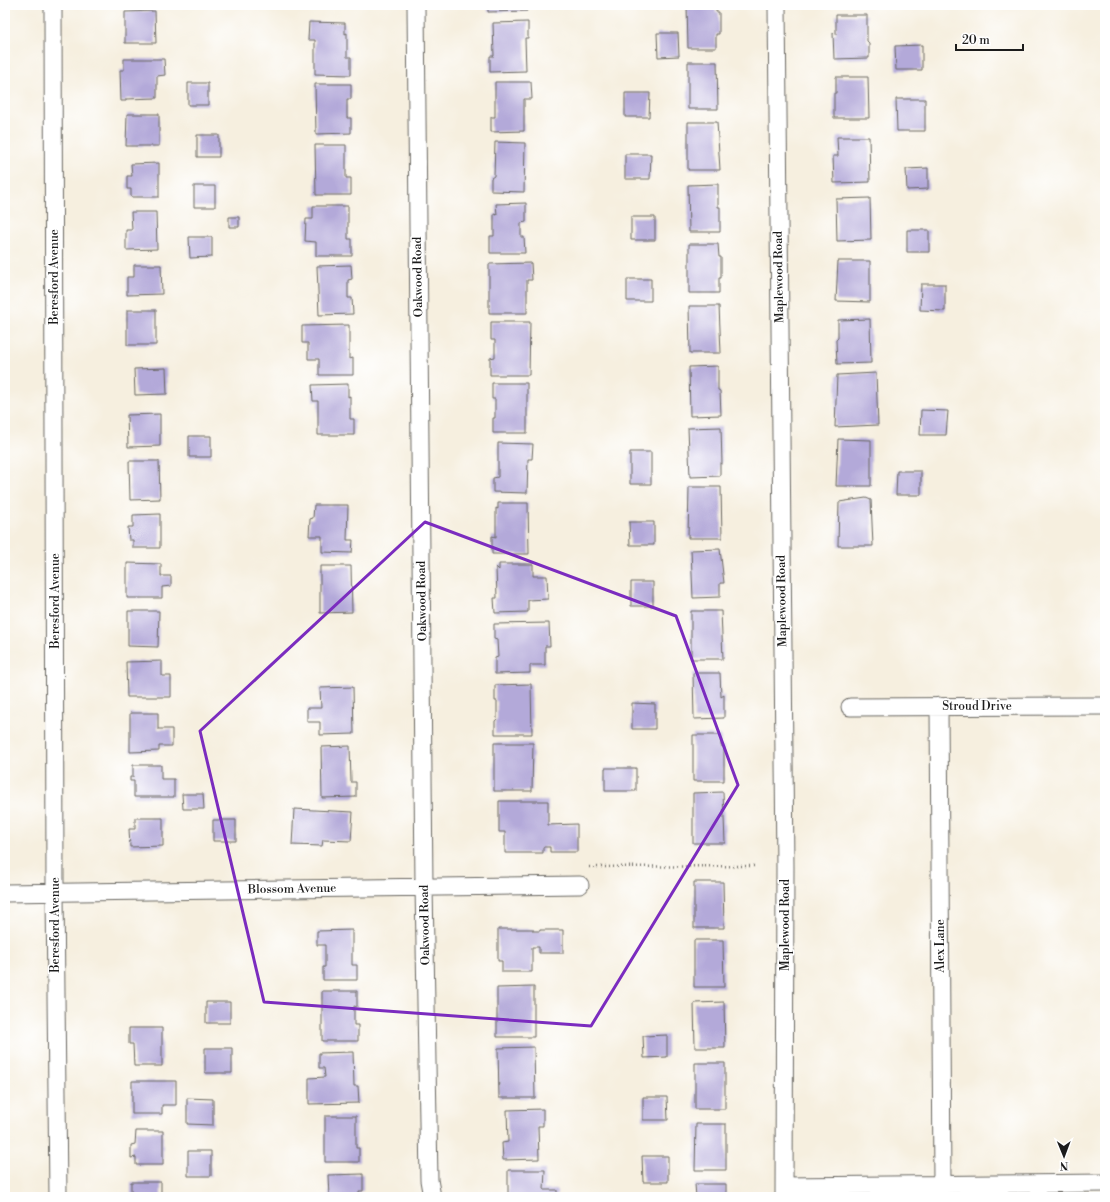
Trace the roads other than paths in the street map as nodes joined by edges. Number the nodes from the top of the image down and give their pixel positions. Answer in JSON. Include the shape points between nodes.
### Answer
{"nodes":[{"id":1,"x":53,"y":5,"type":"edge"},
{"id":2,"x":416,"y":5,"type":"edge"},
{"id":3,"x":777,"y":5,"type":"edge"},
{"id":4,"x":939,"y":706,"type":"junction"},
{"id":5,"x":1105,"y":706,"type":"edge"},
{"id":6,"x":850,"y":707,"type":"dead end"},
{"id":7,"x":580,"y":885,"type":"dead end"},
{"id":8,"x":424,"y":886,"type":"junction"},
{"id":9,"x":5,"y":893,"type":"edge"},
{"id":10,"x":55,"y":893,"type":"junction"},
{"id":11,"x":1105,"y":1183,"type":"edge"},
{"id":12,"x":942,"y":1185,"type":"junction"},
{"id":13,"x":784,"y":1192,"type":"edge"},
{"id":14,"x":58,"y":1197,"type":"edge"},
{"id":15,"x":432,"y":1197,"type":"edge"}],
"edges":[{"from":1,"to":10,"type":"street","name":"Beresford Avenue"},
{"from":2,"to":8,"type":"street","name":"Oakwood Road"},
{"from":3,"to":13,"type":"street","name":"Maplewood Road","via":[[784,851]]},
{"from":4,"to":5,"type":"street","name":"Stroud Drive"},
{"from":4,"to":6,"type":"street","name":"Stroud Drive"},
{"from":4,"to":12,"type":"street","name":"Alex Lane"},
{"from":7,"to":8,"type":"street","name":"Blossom Avenue"},
{"from":8,"to":10,"type":"street","name":"Blossom Avenue"},
{"from":8,"to":15,"type":"street","name":"Oakwood Road","via":[[429,1180]]},
{"from":9,"to":10,"type":"street","name":"Blossom Avenue"},
{"from":10,"to":14,"type":"street","name":"Beresford Avenue"},
{"from":11,"to":12,"type":"street"},
{"from":12,"to":13,"type":"street"}]}
